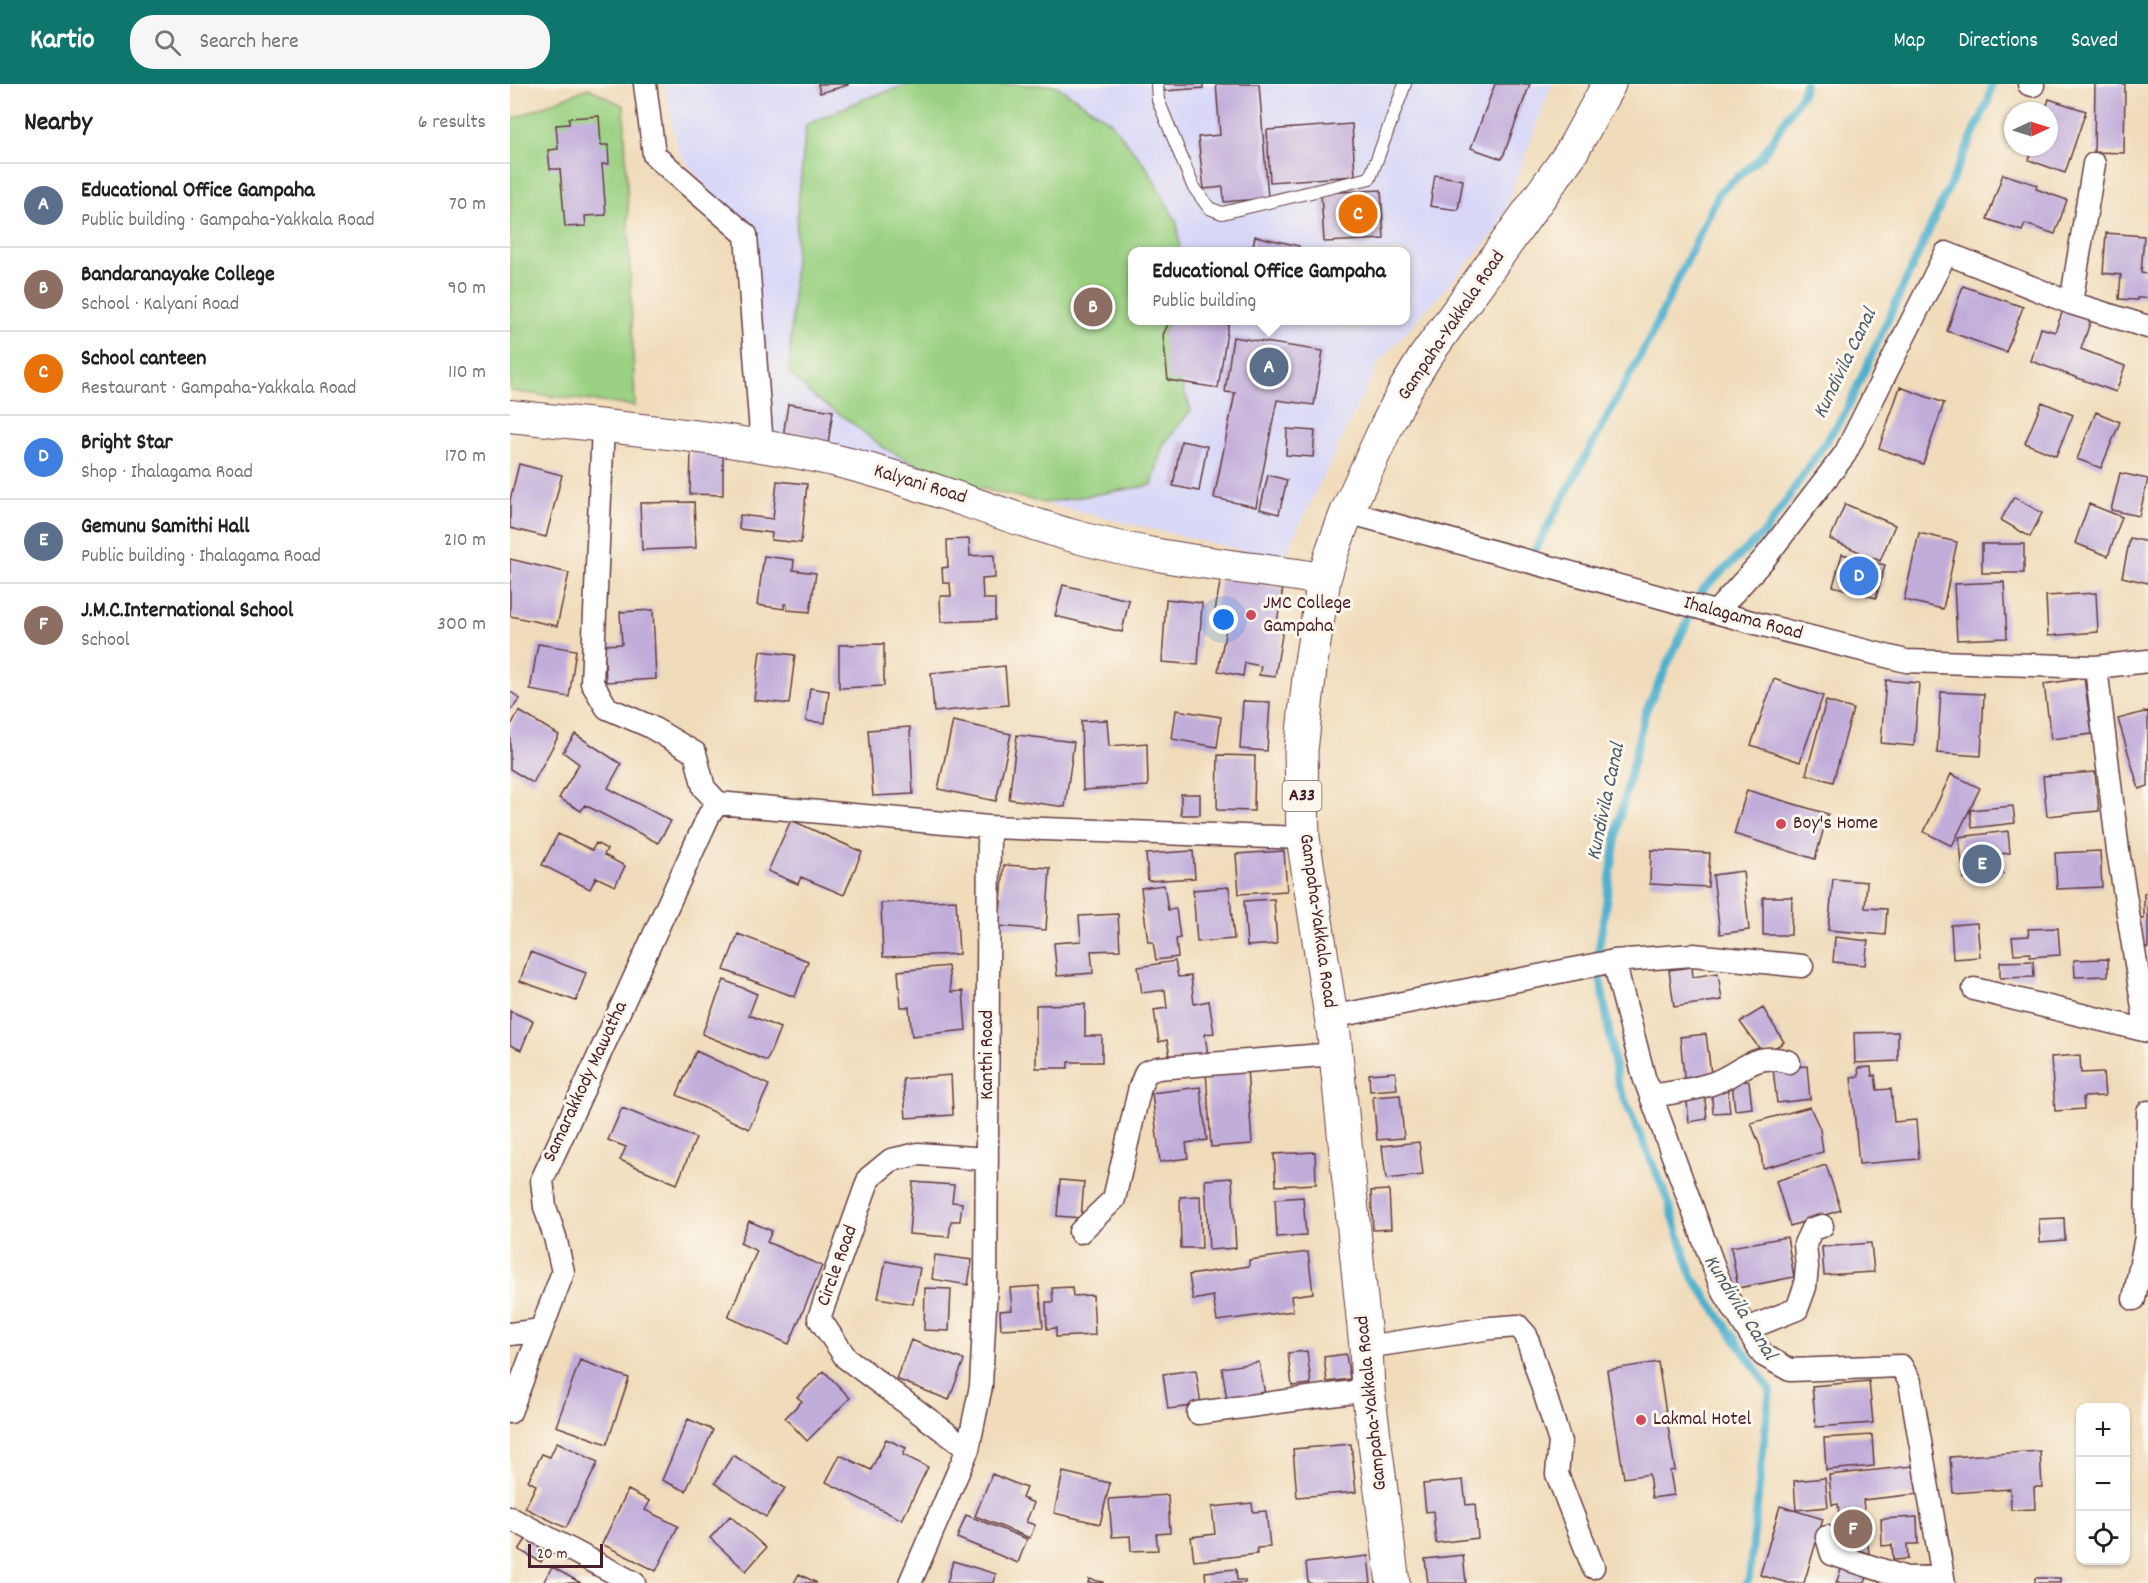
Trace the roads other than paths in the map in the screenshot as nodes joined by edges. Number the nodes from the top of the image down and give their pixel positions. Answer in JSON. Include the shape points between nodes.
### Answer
{"nodes":[{"id":1,"x":645,"y":84,"type":"edge"},
{"id":2,"x":1157,"y":84,"type":"edge"},
{"id":3,"x":1404,"y":84,"type":"edge"},
{"id":4,"x":1609,"y":84,"type":"edge"},
{"id":5,"x":2094,"y":164,"type":"dead end"},
{"id":6,"x":2071,"y":303,"type":"junction"},
{"id":7,"x":2148,"y":327,"type":"edge"},
{"id":8,"x":510,"y":416,"type":"edge"},
{"id":9,"x":603,"y":426,"type":"junction"},
{"id":10,"x":760,"y":445,"type":"junction"},
{"id":11,"x":1347,"y":512,"type":"junction"},
{"id":12,"x":1324,"y":579,"type":"junction"},
{"id":13,"x":1716,"y":612,"type":"junction"},
{"id":14,"x":2148,"y":661,"type":"edge"},
{"id":15,"x":2096,"y":667,"type":"junction"},
{"id":16,"x":718,"y":803,"type":"junction"},
{"id":17,"x":989,"y":827,"type":"junction"},
{"id":18,"x":1303,"y":838,"type":"junction"},
{"id":19,"x":1614,"y":961,"type":"junction"},
{"id":20,"x":1802,"y":966,"type":"dead end"},
{"id":21,"x":1974,"y":989,"type":"dead end"},
{"id":22,"x":1332,"y":1017,"type":"junction"},
{"id":23,"x":2148,"y":1029,"type":"edge"},
{"id":24,"x":1335,"y":1054,"type":"junction"},
{"id":25,"x":1788,"y":1062,"type":"dead end"},
{"id":26,"x":1651,"y":1096,"type":"junction"},
{"id":27,"x":2148,"y":1112,"type":"edge"},
{"id":28,"x":987,"y":1160,"type":"junction"},
{"id":29,"x":1822,"y":1226,"type":"dead end"},
{"id":30,"x":1080,"y":1232,"type":"dead end"},
{"id":31,"x":2134,"y":1299,"type":"dead end"},
{"id":32,"x":1747,"y":1329,"type":"junction"},
{"id":33,"x":541,"y":1330,"type":"junction"},
{"id":34,"x":510,"y":1334,"type":"edge"},
{"id":35,"x":1366,"y":1347,"type":"junction"},
{"id":36,"x":1368,"y":1390,"type":"junction"},
{"id":37,"x":510,"y":1412,"type":"edge"},
{"id":38,"x":1198,"y":1413,"type":"dead end"},
{"id":39,"x":968,"y":1449,"type":"junction"},
{"id":40,"x":510,"y":1518,"type":"edge"},
{"id":41,"x":1827,"y":1537,"type":"dead end"},
{"id":42,"x":1593,"y":1567,"type":"dead end"},
{"id":43,"x":1943,"y":1580,"type":"edge"},
{"id":44,"x":634,"y":1583,"type":"edge"},
{"id":45,"x":910,"y":1583,"type":"edge"},
{"id":46,"x":1393,"y":1583,"type":"edge"}],
"edges":[{"from":1,"to":10,"type":"street","via":[[654,155],[746,235]]},
{"from":2,"to":3,"type":"lane","via":[[1158,100],[1193,186],[1209,208],[1222,213],[1370,178]]},
{"from":4,"to":11,"type":"highway","name":"Gampaha-Yakkala Road","number":"A33","via":[[1571,153],[1406,388]]},
{"from":5,"to":6,"type":"street"},
{"from":6,"to":7,"type":"street"},
{"from":6,"to":13,"type":"street","via":[[1946,253],[1845,454],[1764,559]]},
{"from":8,"to":9,"type":"street","name":"Kalyani Road"},
{"from":9,"to":10,"type":"street","name":"Kalyani Road"},
{"from":9,"to":16,"type":"street","via":[[592,683],[607,708],[649,726],[694,753],[704,788]]},
{"from":10,"to":12,"type":"street","name":"Kalyani Road","via":[[911,481],[1070,535],[1138,551]]},
{"from":11,"to":12,"type":"highway","name":"Gampaha-Yakkala Road","number":"A33"},
{"from":11,"to":13,"type":"street","name":"Ihalagama Road"},
{"from":12,"to":18,"type":"highway","name":"Gampaha-Yakkala Road","number":"A33","via":[[1301,751]]},
{"from":13,"to":15,"type":"street","name":"Ihalagama Road","via":[[1906,661]]},
{"from":14,"to":15,"type":"street","name":"Ihalagama Road"},
{"from":15,"to":23,"type":"street","via":[[2118,851]]},
{"from":16,"to":17,"type":"street"},
{"from":16,"to":33,"type":"street","name":"Samarakkody Mawatha","via":[[709,815],[542,1180],[545,1207],[563,1272]]},
{"from":17,"to":18,"type":"street"},
{"from":17,"to":28,"type":"street","name":"Kanthi Road"},
{"from":18,"to":22,"type":"highway","name":"Gampaha-Yakkala Road","number":"A33"},
{"from":19,"to":20,"type":"street","via":[[1693,955]]},
{"from":19,"to":22,"type":"street"},
{"from":19,"to":26,"type":"street"},
{"from":21,"to":23,"type":"street"},
{"from":22,"to":24,"type":"highway","name":"Gampaha-Yakkala Road","number":"A33"},
{"from":24,"to":30,"type":"street","via":[[1146,1072],[1114,1199]]},
{"from":24,"to":35,"type":"highway","name":"Gampaha-Yakkala Road","number":"A33"},
{"from":25,"to":26,"type":"street","via":[[1773,1057],[1750,1063],[1708,1086]]},
{"from":26,"to":32,"type":"street","via":[[1722,1289]]},
{"from":27,"to":31,"type":"street","via":[[2146,1237]]},
{"from":28,"to":39,"type":"street","name":"Kanthi Road","via":[[981,1386]]},
{"from":28,"to":39,"type":"street","name":"Circle Road","via":[[918,1154],[891,1160],[869,1178],[819,1318],[846,1358]]},
{"from":29,"to":32,"type":"street","via":[[1812,1229],[1805,1244],[1805,1287],[1797,1309]]},
{"from":32,"to":43,"type":"street","via":[[1763,1355],[1790,1370],[1901,1365],[1910,1382]]},
{"from":33,"to":34,"type":"street"},
{"from":33,"to":37,"type":"street","name":"Samarakkody Mawatha"},
{"from":35,"to":36,"type":"highway","name":"Gampaha-Yakkala Road","number":"A33"},
{"from":35,"to":42,"type":"street","via":[[1518,1326],[1526,1335],[1560,1442],[1557,1474]]},
{"from":36,"to":38,"type":"street"},
{"from":36,"to":46,"type":"highway","name":"Gampaha-Yakkala Road","number":"A33"},
{"from":39,"to":45,"type":"street","name":"Kanthi Road"},
{"from":40,"to":44,"type":"street"},
{"from":41,"to":43,"type":"street","via":[[1832,1554],[1906,1578]]}]}
